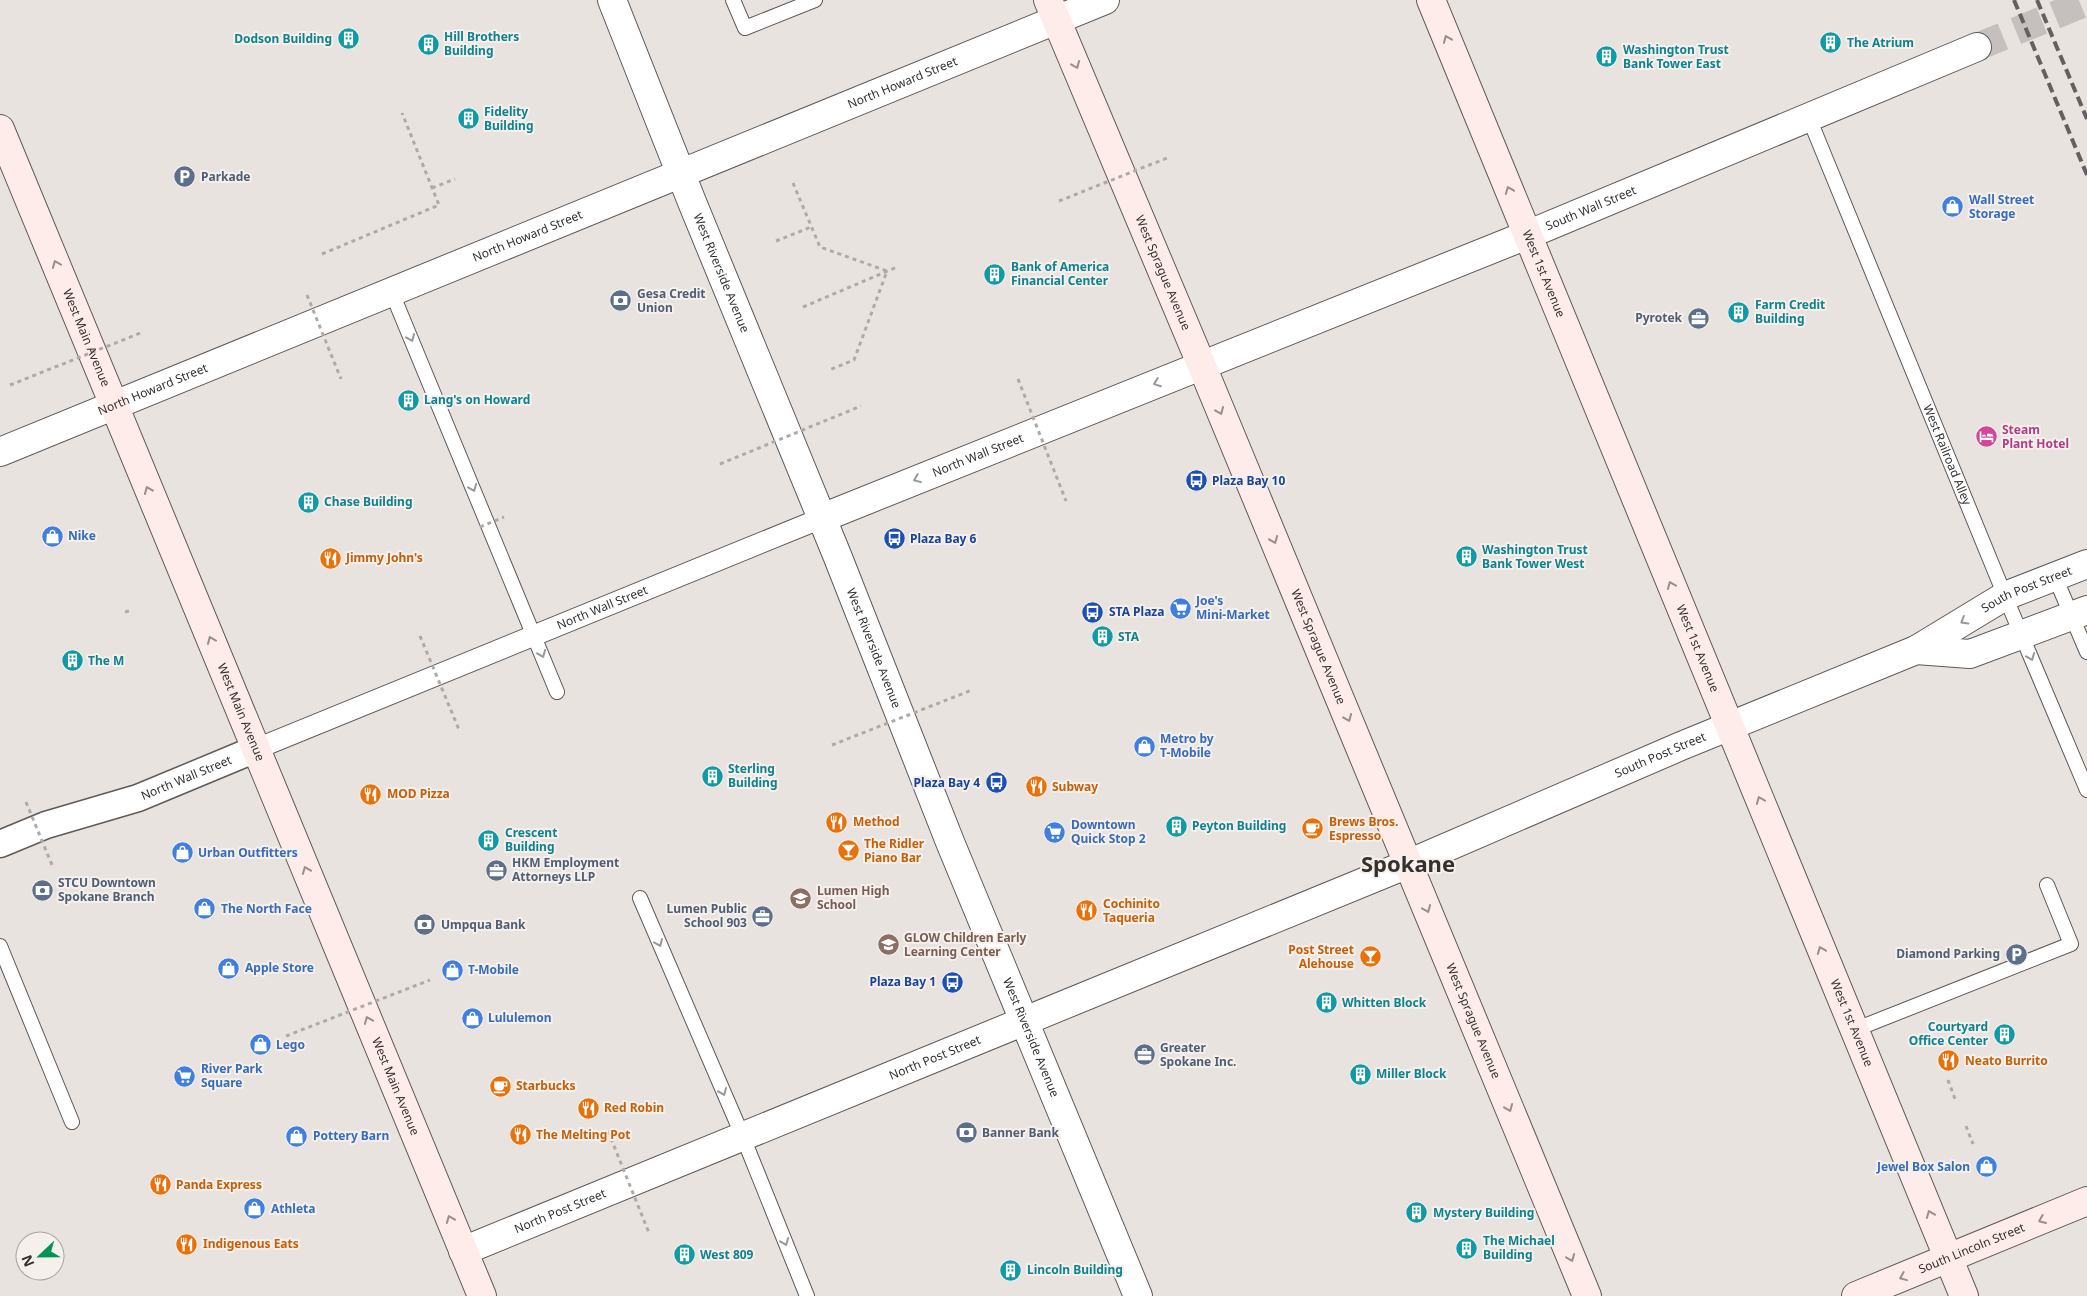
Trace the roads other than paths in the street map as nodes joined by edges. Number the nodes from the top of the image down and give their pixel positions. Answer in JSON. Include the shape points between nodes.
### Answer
{"nodes":[{"id":1,"x":612,"y":0,"type":"edge"},
{"id":2,"x":733,"y":0,"type":"edge"},
{"id":3,"x":816,"y":0,"type":"edge"},
{"id":4,"x":1105,"y":0,"type":"edge"},
{"id":5,"x":1431,"y":0,"type":"edge"},
{"id":6,"x":1052,"y":10,"type":"edge"},
{"id":7,"x":1977,"y":46,"type":"tunnel mouth"},
{"id":8,"x":1808,"y":118,"type":"junction"},
{"id":9,"x":0,"y":130,"type":"edge"},
{"id":10,"x":681,"y":175,"type":"junction"},
{"id":11,"x":1527,"y":235,"type":"junction"},
{"id":12,"x":392,"y":293,"type":"junction"},
{"id":13,"x":1202,"y":366,"type":"junction"},
{"id":14,"x":114,"y":407,"type":"junction"},
{"id":15,"x":0,"y":452,"type":"edge"},
{"id":16,"x":822,"y":518,"type":"junction"},
{"id":17,"x":2087,"y":564,"type":"edge"},
{"id":18,"x":2055,"y":577,"type":"junction"},
{"id":19,"x":2005,"y":596,"type":"junction"},
{"id":20,"x":2080,"y":614,"type":"edge"},
{"id":21,"x":534,"y":635,"type":"junction"},
{"id":22,"x":2022,"y":636,"type":"junction"},
{"id":23,"x":1916,"y":650,"type":"junction"},
{"id":24,"x":2087,"y":652,"type":"edge"},
{"id":25,"x":557,"y":692,"type":"dead end"},
{"id":26,"x":1730,"y":726,"type":"junction"},
{"id":27,"x":256,"y":750,"type":"junction"},
{"id":28,"x":2087,"y":790,"type":"edge"},
{"id":29,"x":0,"y":844,"type":"edge"},
{"id":30,"x":1408,"y":864,"type":"junction"},
{"id":31,"x":2047,"y":885,"type":"dead end"},
{"id":32,"x":640,"y":898,"type":"dead end"},
{"id":33,"x":0,"y":946,"type":"edge"},
{"id":34,"x":1024,"y":1022,"type":"junction"},
{"id":35,"x":1854,"y":1030,"type":"junction"},
{"id":36,"x":72,"y":1122,"type":"dead end"},
{"id":37,"x":742,"y":1137,"type":"junction"},
{"id":38,"x":2087,"y":1201,"type":"edge"},
{"id":39,"x":463,"y":1251,"type":"junction"},
{"id":40,"x":1948,"y":1259,"type":"junction"},
{"id":41,"x":482,"y":1296,"type":"edge"},
{"id":42,"x":807,"y":1296,"type":"edge"},
{"id":43,"x":1138,"y":1296,"type":"edge"},
{"id":44,"x":1587,"y":1296,"type":"edge"},
{"id":45,"x":1856,"y":1296,"type":"edge"},
{"id":46,"x":1964,"y":1296,"type":"edge"}],
"edges":[{"from":1,"to":10,"type":"street","name":"West Riverside Avenue"},
{"from":2,"to":3,"type":"lane","via":[[745,28]]},
{"from":4,"to":6,"type":"street","name":"North Howard Street"},
{"from":11,"to":5,"type":"main road","name":"West 1st Avenue","one_way":true},
{"from":6,"to":10,"type":"street","name":"North Howard Street"},
{"from":6,"to":13,"type":"main road","name":"West Sprague Avenue","one_way":true},
{"from":7,"to":8,"type":"street","name":"South Wall Street"},
{"from":8,"to":11,"type":"street","name":"South Wall Street"},
{"from":8,"to":19,"type":"lane","name":"West Railroad Alley"},
{"from":14,"to":9,"type":"main road","name":"West Main Avenue","one_way":true},
{"from":10,"to":12,"type":"street","name":"North Howard Street"},
{"from":10,"to":16,"type":"street","name":"West Riverside Avenue"},
{"from":11,"to":13,"type":"street","name":"South Wall Street"},
{"from":26,"to":11,"type":"main road","name":"West 1st Avenue","one_way":true},
{"from":12,"to":14,"type":"street","name":"North Howard Street"},
{"from":12,"to":21,"type":"lane","one_way":true},
{"from":13,"to":16,"type":"street","name":"North Wall Street","one_way":true},
{"from":13,"to":30,"type":"main road","name":"West Sprague Avenue","one_way":true},
{"from":14,"to":15,"type":"street","name":"North Howard Street"},
{"from":27,"to":14,"type":"main road","name":"West Main Avenue","one_way":true},
{"from":16,"to":21,"type":"street","name":"North Wall Street"},
{"from":16,"to":34,"type":"street","name":"West Riverside Avenue"},
{"from":17,"to":18,"type":"street","name":"South Post Street"},
{"from":18,"to":19,"type":"street","name":"South Post Street"},
{"from":18,"to":20,"type":"lane"},
{"from":19,"to":22,"type":"lane","name":"West Railroad Alley"},
{"from":19,"to":23,"type":"street","name":"South Post Street","one_way":true},
{"from":20,"to":22,"type":"street","name":"South Post Street"},
{"from":20,"to":24,"type":"lane"},
{"from":21,"to":25,"type":"lane","one_way":true},
{"from":21,"to":27,"type":"street","name":"North Wall Street"},
{"from":22,"to":23,"type":"street","name":"South Post Street","via":[[1970,654]]},
{"from":22,"to":28,"type":"lane","name":"West Railroad Alley","one_way":true},
{"from":23,"to":26,"type":"street","name":"South Post Street"},
{"from":26,"to":30,"type":"street","name":"South Post Street"},
{"from":35,"to":26,"type":"main road","name":"West 1st Avenue","one_way":true},
{"from":27,"to":29,"type":"street","name":"North Wall Street","via":[[138,798],[46,825]]},
{"from":39,"to":27,"type":"main road","name":"West Main Avenue","one_way":true},
{"from":30,"to":34,"type":"street","name":"North Post Street"},
{"from":30,"to":44,"type":"main road","name":"West Sprague Avenue","one_way":true},
{"from":31,"to":35,"type":"lane","via":[[2071,944]]},
{"from":32,"to":37,"type":"lane","one_way":true},
{"from":33,"to":36,"type":"lane"},
{"from":34,"to":37,"type":"street","name":"North Post Street"},
{"from":34,"to":43,"type":"street","name":"West Riverside Avenue"},
{"from":40,"to":35,"type":"main road","name":"West 1st Avenue","one_way":true},
{"from":37,"to":39,"type":"street","name":"North Post Street"},
{"from":37,"to":42,"type":"lane","one_way":true},
{"from":38,"to":40,"type":"main road","name":"South Lincoln Street","one_way":true},
{"from":39,"to":41,"type":"main road","name":"West Main Avenue"},
{"from":40,"to":45,"type":"main road","name":"South Lincoln Street","one_way":true},
{"from":40,"to":46,"type":"main road","name":"West 1st Avenue"}]}
